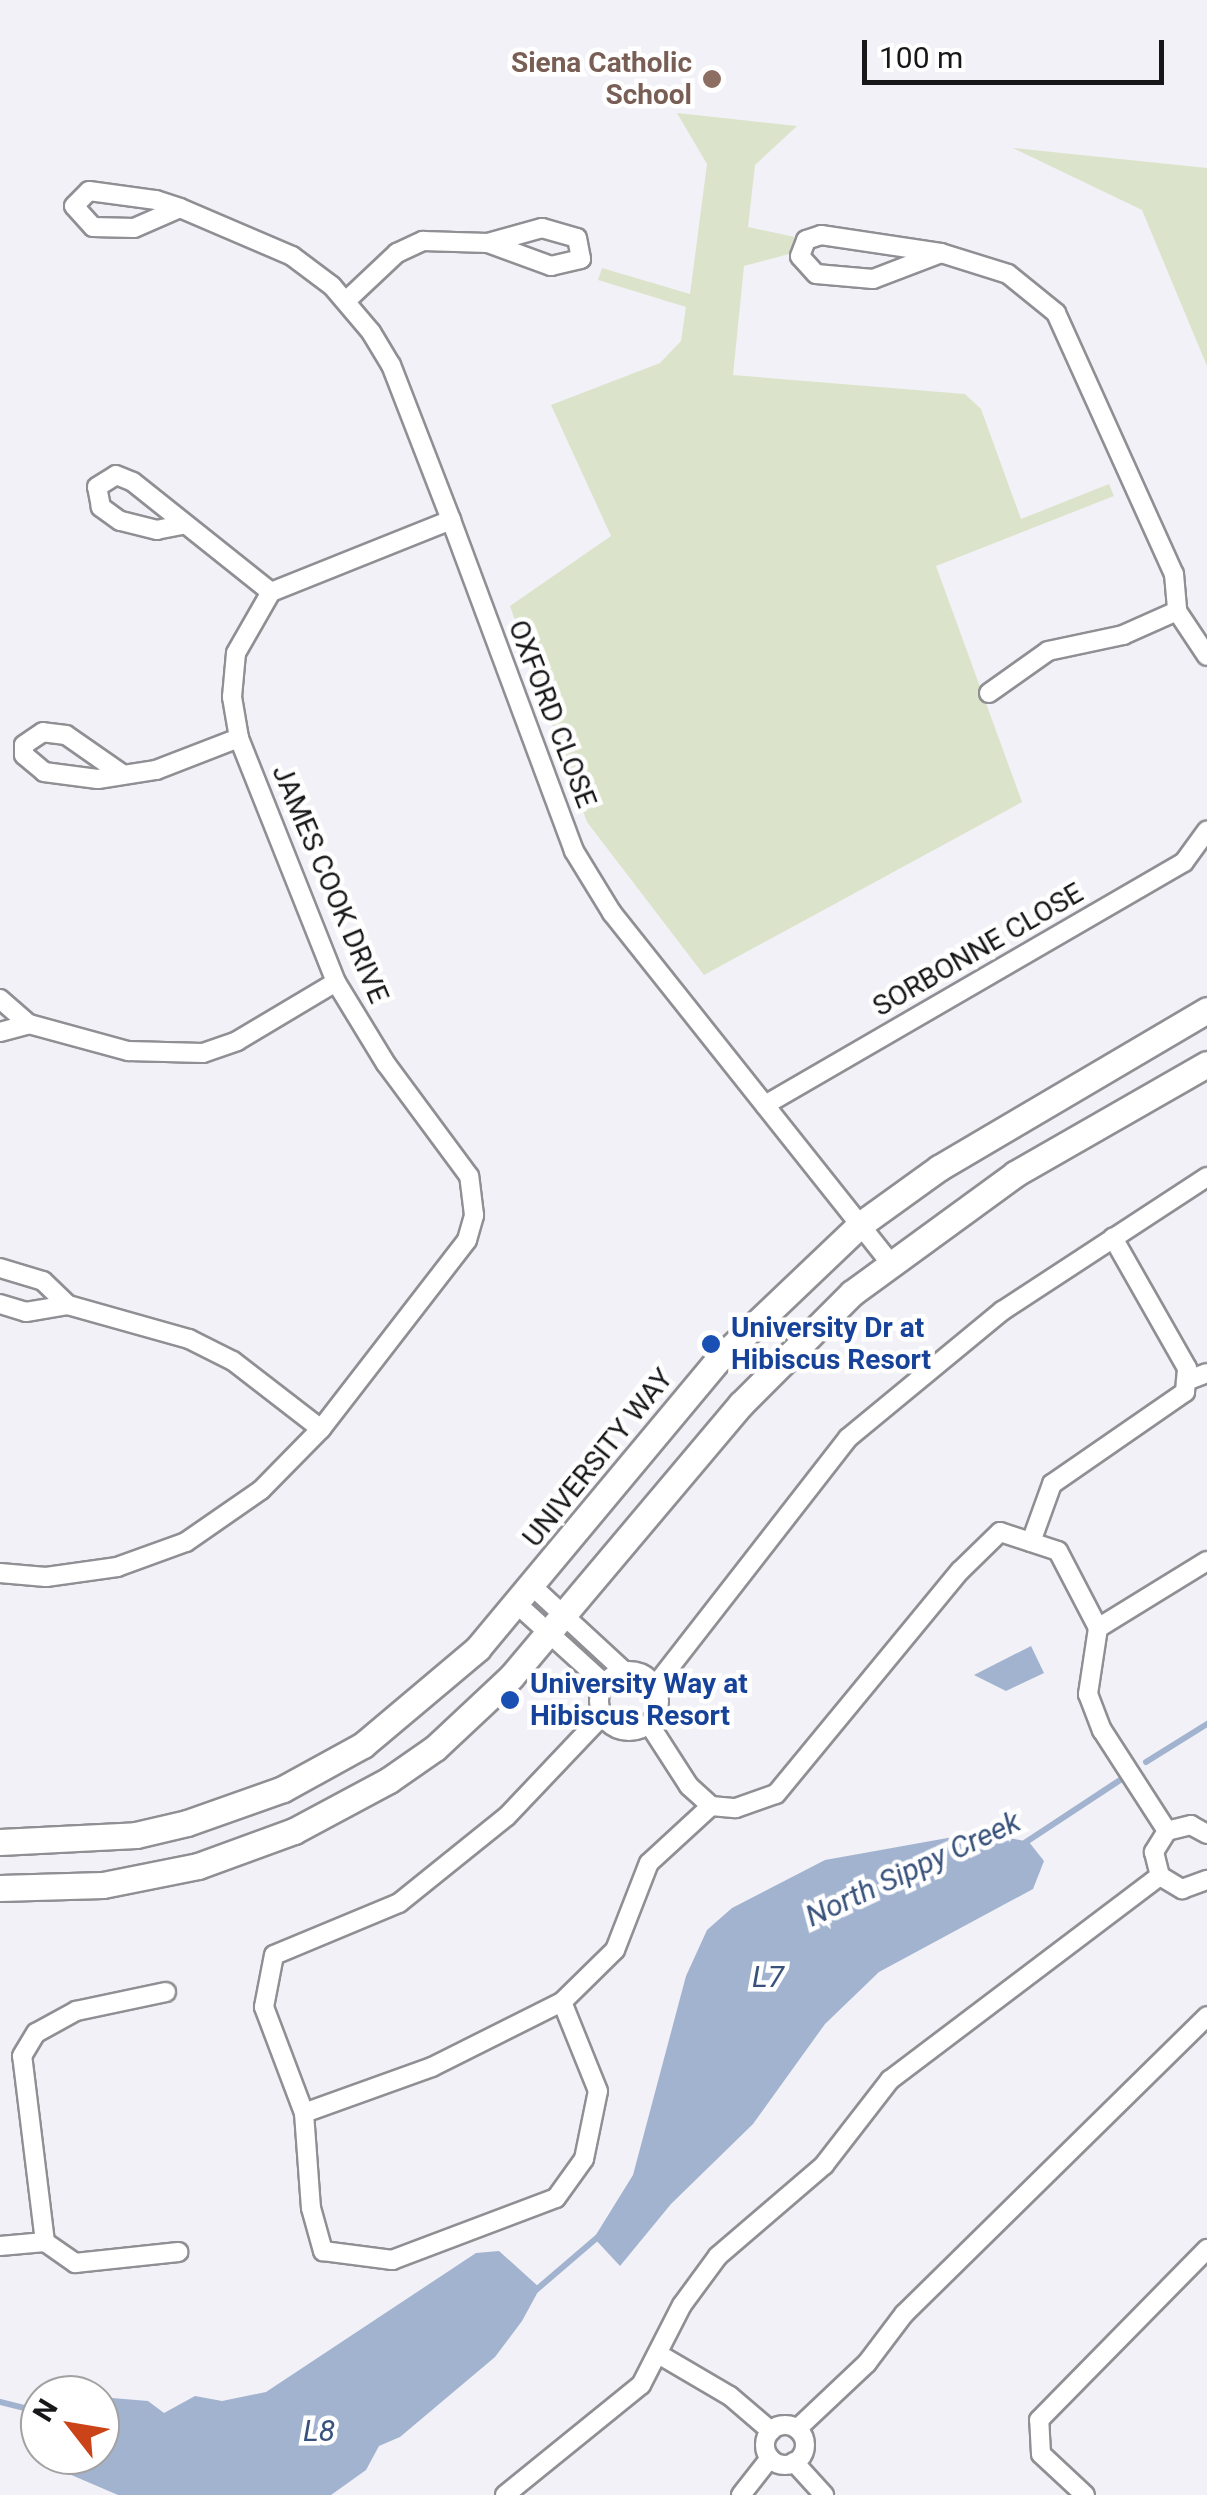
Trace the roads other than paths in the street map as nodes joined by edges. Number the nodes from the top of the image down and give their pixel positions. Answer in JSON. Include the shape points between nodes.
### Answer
{"nodes":[{"id":1,"x":180,"y":208,"type":"junction"},
{"id":2,"x":488,"y":243,"type":"dead end"},
{"id":3,"x":941,"y":253,"type":"junction"},
{"id":4,"x":346,"y":301,"type":"junction"},
{"id":5,"x":451,"y":520,"type":"junction"},
{"id":6,"x":182,"y":526,"type":"dead end"},
{"id":7,"x":271,"y":592,"type":"junction"},
{"id":8,"x":1176,"y":611,"type":"junction"},
{"id":9,"x":1207,"y":656,"type":"edge"},
{"id":10,"x":989,"y":694,"type":"dead end"},
{"id":11,"x":239,"y":738,"type":"junction"},
{"id":12,"x":122,"y":774,"type":"junction"},
{"id":13,"x":1207,"y":830,"type":"edge"},
{"id":14,"x":336,"y":982,"type":"junction"},
{"id":15,"x":0,"y":998,"type":"edge"},
{"id":16,"x":1207,"y":1010,"type":"edge"},
{"id":17,"x":29,"y":1024,"type":"junction"},
{"id":18,"x":0,"y":1032,"type":"edge"},
{"id":19,"x":1207,"y":1064,"type":"edge"},
{"id":20,"x":765,"y":1104,"type":"junction"},
{"id":21,"x":1207,"y":1176,"type":"edge"},
{"id":22,"x":862,"y":1224,"type":"junction"},
{"id":23,"x":1112,"y":1238,"type":"junction"},
{"id":24,"x":890,"y":1262,"type":"junction"},
{"id":25,"x":0,"y":1268,"type":"edge"},
{"id":26,"x":0,"y":1304,"type":"edge"},
{"id":27,"x":68,"y":1305,"type":"junction"},
{"id":28,"x":1207,"y":1374,"type":"edge"},
{"id":29,"x":1186,"y":1381,"type":"junction"},
{"id":30,"x":321,"y":1429,"type":"junction"},
{"id":31,"x":1031,"y":1542,"type":"junction"},
{"id":32,"x":1207,"y":1561,"type":"edge"},
{"id":33,"x":0,"y":1573,"type":"edge"},
{"id":34,"x":525,"y":1595,"type":"junction"},
{"id":35,"x":557,"y":1622,"type":"junction"},
{"id":36,"x":1098,"y":1628,"type":"junction"},
{"id":37,"x":624,"y":1672,"type":"junction"},
{"id":38,"x":605,"y":1684,"type":"junction"},
{"id":39,"x":655,"y":1686,"type":"junction"},
{"id":40,"x":602,"y":1716,"type":"junction"},
{"id":41,"x":649,"y":1724,"type":"junction"},
{"id":42,"x":712,"y":1806,"type":"junction"},
{"id":43,"x":1205,"y":1829,"type":"edge"},
{"id":44,"x":1168,"y":1831,"type":"junction"},
{"id":45,"x":0,"y":1842,"type":"edge"},
{"id":46,"x":1160,"y":1876,"type":"junction"},
{"id":47,"x":1206,"y":1883,"type":"edge"},
{"id":48,"x":0,"y":1888,"type":"edge"},
{"id":49,"x":166,"y":1992,"type":"dead end"},
{"id":50,"x":562,"y":2002,"type":"junction"},
{"id":51,"x":1207,"y":2016,"type":"edge"},
{"id":52,"x":304,"y":2113,"type":"junction"},
{"id":53,"x":45,"y":2242,"type":"junction"},
{"id":54,"x":0,"y":2246,"type":"edge"},
{"id":55,"x":1207,"y":2249,"type":"edge"},
{"id":56,"x":178,"y":2252,"type":"dead end"},
{"id":57,"x":660,"y":2356,"type":"junction"},
{"id":58,"x":797,"y":2430,"type":"junction"},
{"id":59,"x":771,"y":2431,"type":"junction"},
{"id":60,"x":770,"y":2458,"type":"junction"},
{"id":61,"x":794,"y":2462,"type":"junction"},
{"id":62,"x":505,"y":2495,"type":"edge"},
{"id":63,"x":740,"y":2495,"type":"edge"},
{"id":64,"x":824,"y":2495,"type":"edge"},
{"id":65,"x":1086,"y":2495,"type":"edge"}],
"edges":[{"from":1,"to":1,"type":"street","name":"OXFORD CLOSE","via":[[116,231],[82,222],[74,206],[82,194],[104,191]]},
{"from":1,"to":4,"type":"street","name":"OXFORD CLOSE","via":[[262,240]]},
{"from":2,"to":4,"type":"street","via":[[423,241],[396,253]]},
{"from":3,"to":3,"type":"street","via":[[873,278],[816,274],[800,256],[806,240],[821,234]]},
{"from":3,"to":8,"type":"street","via":[[1017,280],[1068,330],[1174,574]]},
{"from":4,"to":5,"type":"street","name":"OXFORD CLOSE","via":[[391,365]]},
{"from":5,"to":7,"type":"street"},
{"from":5,"to":20,"type":"street","name":"OXFORD CLOSE","via":[[574,850],[612,913]]},
{"from":6,"to":7,"type":"street"},
{"from":7,"to":11,"type":"street","name":"JAMES COOK DRIVE","via":[[236,653],[232,698]]},
{"from":8,"to":9,"type":"street"},
{"from":8,"to":10,"type":"street","via":[[1122,635],[1048,651]]},
{"from":11,"to":12,"type":"street","via":[[156,770]]},
{"from":11,"to":14,"type":"street","name":"JAMES COOK DRIVE"},
{"from":12,"to":12,"type":"street","via":[[98,779],[44,772],[24,755],[24,746],[43,732],[66,736]]},
{"from":13,"to":20,"type":"street","name":"SORBONNE CLOSE","via":[[1184,862]]},
{"from":14,"to":17,"type":"street","via":[[237,1041],[203,1053],[128,1051]]},
{"from":14,"to":30,"type":"street","name":"JAMES COOK DRIVE","via":[[386,1064],[459,1158],[469,1176],[474,1215],[456,1262]]},
{"from":15,"to":17,"type":"street"},
{"from":16,"to":22,"type":"main road","name":"UNIVERSITY WAY","via":[[939,1168]]},
{"from":17,"to":18,"type":"street"},
{"from":19,"to":24,"type":"main road","via":[[1014,1174]]},
{"from":20,"to":22,"type":"street","name":"OXFORD CLOSE"},
{"from":21,"to":23,"type":"street"},
{"from":22,"to":24,"type":"street","name":"OXFORD CLOSE"},
{"from":22,"to":34,"type":"main road","name":"UNIVERSITY WAY","via":[[718,1360]]},
{"from":23,"to":29,"type":"street","via":[[1187,1368]]},
{"from":23,"to":39,"type":"street","via":[[1002,1310],[848,1438]]},
{"from":24,"to":35,"type":"main road","via":[[741,1404]]},
{"from":25,"to":27,"type":"street","via":[[43,1281]]},
{"from":26,"to":27,"type":"street","via":[[44,1312]]},
{"from":27,"to":30,"type":"street","via":[[213,1350]]},
{"from":28,"to":29,"type":"street"},
{"from":29,"to":31,"type":"street","via":[[1186,1392],[1052,1484]]},
{"from":30,"to":33,"type":"street","name":"JAMES COOK DRIVE","via":[[261,1490],[186,1542],[117,1567],[46,1576]]},
{"from":31,"to":36,"type":"street","via":[[1058,1551]]},
{"from":31,"to":42,"type":"street","via":[[1000,1532],[960,1571],[776,1794],[736,1808]]},
{"from":32,"to":36,"type":"street"},
{"from":34,"to":35,"type":"street"},
{"from":34,"to":45,"type":"main road","name":"UNIVERSITY WAY","via":[[400,1718],[283,1789],[136,1835]]},
{"from":35,"to":37,"type":"street"},
{"from":35,"to":38,"type":"street"},
{"from":35,"to":48,"type":"main road","via":[[435,1748],[294,1832],[151,1877]]},
{"from":36,"to":44,"type":"street","via":[[1088,1694],[1102,1730]]},
{"from":37,"to":38,"type":"street"},
{"from":37,"to":39,"type":"street","via":[[646,1676]]},
{"from":38,"to":40,"type":"street"},
{"from":39,"to":41,"type":"street","via":[[659,1706]]},
{"from":40,"to":41,"type":"street","via":[[621,1730]]},
{"from":40,"to":52,"type":"street","via":[[506,1817],[399,1903],[274,1955],[264,2006]]},
{"from":41,"to":42,"type":"street","via":[[689,1786]]},
{"from":42,"to":50,"type":"street","via":[[649,1863],[615,1950]]},
{"from":43,"to":44,"type":"street"},
{"from":44,"to":46,"type":"street","via":[[1154,1852]]},
{"from":46,"to":47,"type":"street","via":[[1182,1889]]},
{"from":46,"to":57,"type":"street","via":[[890,2080],[824,2165],[718,2256],[682,2305]]},
{"from":49,"to":53,"type":"street","via":[[76,2011],[36,2033],[22,2056]]},
{"from":50,"to":52,"type":"street","via":[[432,2066]]},
{"from":50,"to":52,"type":"street","via":[[598,2092],[584,2158],[556,2198],[392,2260],[322,2251],[311,2208]]},
{"from":51,"to":58,"type":"street","via":[[904,2314],[867,2363]]},
{"from":53,"to":54,"type":"street"},
{"from":53,"to":56,"type":"street","via":[[75,2262]]},
{"from":55,"to":65,"type":"street","via":[[1040,2420],[1040,2454]]},
{"from":57,"to":59,"type":"street","via":[[730,2396]]},
{"from":57,"to":62,"type":"street","via":[[625,2400]]},
{"from":58,"to":59,"type":"street","via":[[784,2425]]},
{"from":58,"to":61,"type":"street","via":[[804,2446]]},
{"from":59,"to":60,"type":"street","via":[[765,2444]]},
{"from":60,"to":61,"type":"street"},
{"from":60,"to":63,"type":"street"},
{"from":61,"to":64,"type":"street"}]}
